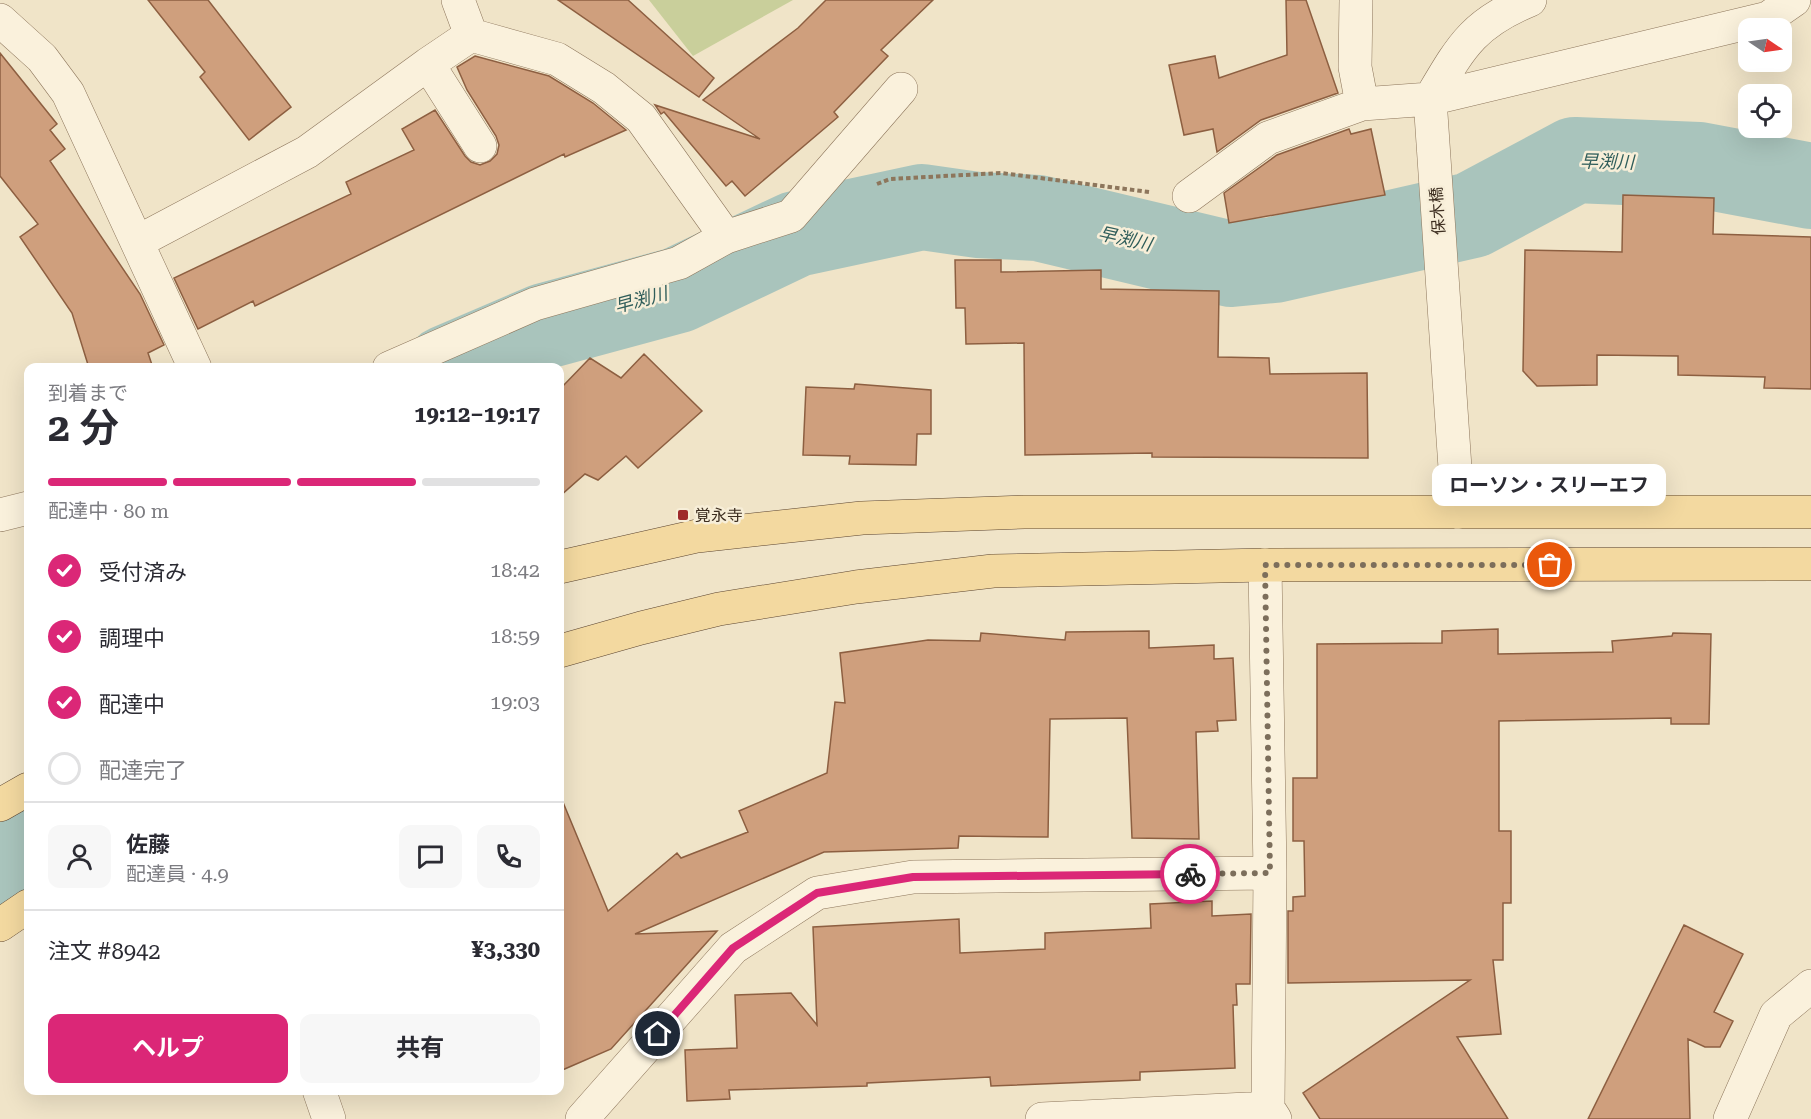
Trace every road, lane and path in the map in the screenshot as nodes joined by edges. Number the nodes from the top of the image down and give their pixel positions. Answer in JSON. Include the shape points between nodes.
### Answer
{"nodes":[{"id":1,"x":458,"y":0,"type":"edge"},
{"id":2,"x":1356,"y":0,"type":"edge"},
{"id":3,"x":1530,"y":0,"type":"edge"},
{"id":4,"x":1794,"y":0,"type":"edge"},
{"id":5,"x":0,"y":20,"type":"edge"},
{"id":6,"x":471,"y":35,"type":"junction"},
{"id":7,"x":428,"y":64,"type":"junction"},
{"id":8,"x":902,"y":89,"type":"dead end"},
{"id":9,"x":1430,"y":99,"type":"junction"},
{"id":10,"x":1362,"y":105,"type":"junction"},
{"id":11,"x":480,"y":146,"type":"dead end"},
{"id":12,"x":868,"y":187,"type":"dead end"},
{"id":13,"x":1189,"y":196,"type":"joint"},
{"id":14,"x":726,"y":237,"type":"junction"},
{"id":15,"x":139,"y":241,"type":"junction"},
{"id":16,"x":193,"y":363,"type":"edge"},
{"id":17,"x":400,"y":363,"type":"edge"},
{"id":18,"x":24,"y":509,"type":"edge"},
{"id":19,"x":1458,"y":512,"type":"junction"},
{"id":20,"x":1811,"y":512,"type":"edge"},
{"id":21,"x":0,"y":515,"type":"edge"},
{"id":22,"x":1811,"y":564,"type":"edge"},
{"id":23,"x":1265,"y":565,"type":"junction"},
{"id":24,"x":564,"y":566,"type":"edge"},
{"id":25,"x":564,"y":650,"type":"edge"},
{"id":26,"x":24,"y":791,"type":"edge"},
{"id":27,"x":0,"y":805,"type":"edge"},
{"id":28,"x":1270,"y":873,"type":"junction"},
{"id":29,"x":24,"y":909,"type":"edge"},
{"id":30,"x":0,"y":925,"type":"edge"},
{"id":31,"x":1811,"y":986,"type":"edge"},
{"id":32,"x":321,"y":1095,"type":"edge"},
{"id":33,"x":1271,"y":1113,"type":"edge"},
{"id":34,"x":328,"y":1119,"type":"edge"},
{"id":35,"x":582,"y":1119,"type":"edge"},
{"id":36,"x":1042,"y":1119,"type":"edge"},
{"id":37,"x":1730,"y":1119,"type":"edge"}],
"edges":[{"from":1,"to":6,"type":"street"},
{"from":2,"to":10,"type":"street","via":[[1355,68]]},
{"from":3,"to":9,"type":"street","via":[[1499,13],[1463,44]]},
{"from":4,"to":9,"type":"street","via":[[1768,18]]},
{"from":5,"to":15,"type":"street","via":[[42,58],[69,93]]},
{"from":6,"to":7,"type":"street"},
{"from":6,"to":14,"type":"street","via":[[557,59],[604,88],[641,118]]},
{"from":7,"to":11,"type":"street"},
{"from":7,"to":15,"type":"street","via":[[307,152]]},
{"from":8,"to":14,"type":"street","via":[[791,216]]},
{"from":9,"to":10,"type":"street"},
{"from":9,"to":19,"type":"street","name":"保木橋"},
{"from":10,"to":13,"type":"street","via":[[1268,138]]},
{"from":12,"to":13,"type":"path","via":[[890,179],[1001,173]]},
{"from":14,"to":17,"type":"street","via":[[679,263],[535,304]]},
{"from":15,"to":16,"type":"street"},
{"from":18,"to":21,"type":"street"},
{"from":19,"to":20,"type":"main road"},
{"from":19,"to":24,"type":"main road","via":[[1024,512],[862,518],[697,536]]},
{"from":22,"to":23,"type":"main road"},
{"from":23,"to":25,"type":"main road","via":[[993,571],[856,587],[719,609]]},
{"from":23,"to":28,"type":"street"},
{"from":26,"to":27,"type":"main road"},
{"from":28,"to":33,"type":"street"},
{"from":28,"to":35,"type":"street","via":[[913,877],[817,893],[733,948]]},
{"from":29,"to":30,"type":"main road"},
{"from":31,"to":37,"type":"street","via":[[1776,1015]]},
{"from":32,"to":34,"type":"street"},
{"from":33,"to":36,"type":"street"}]}
